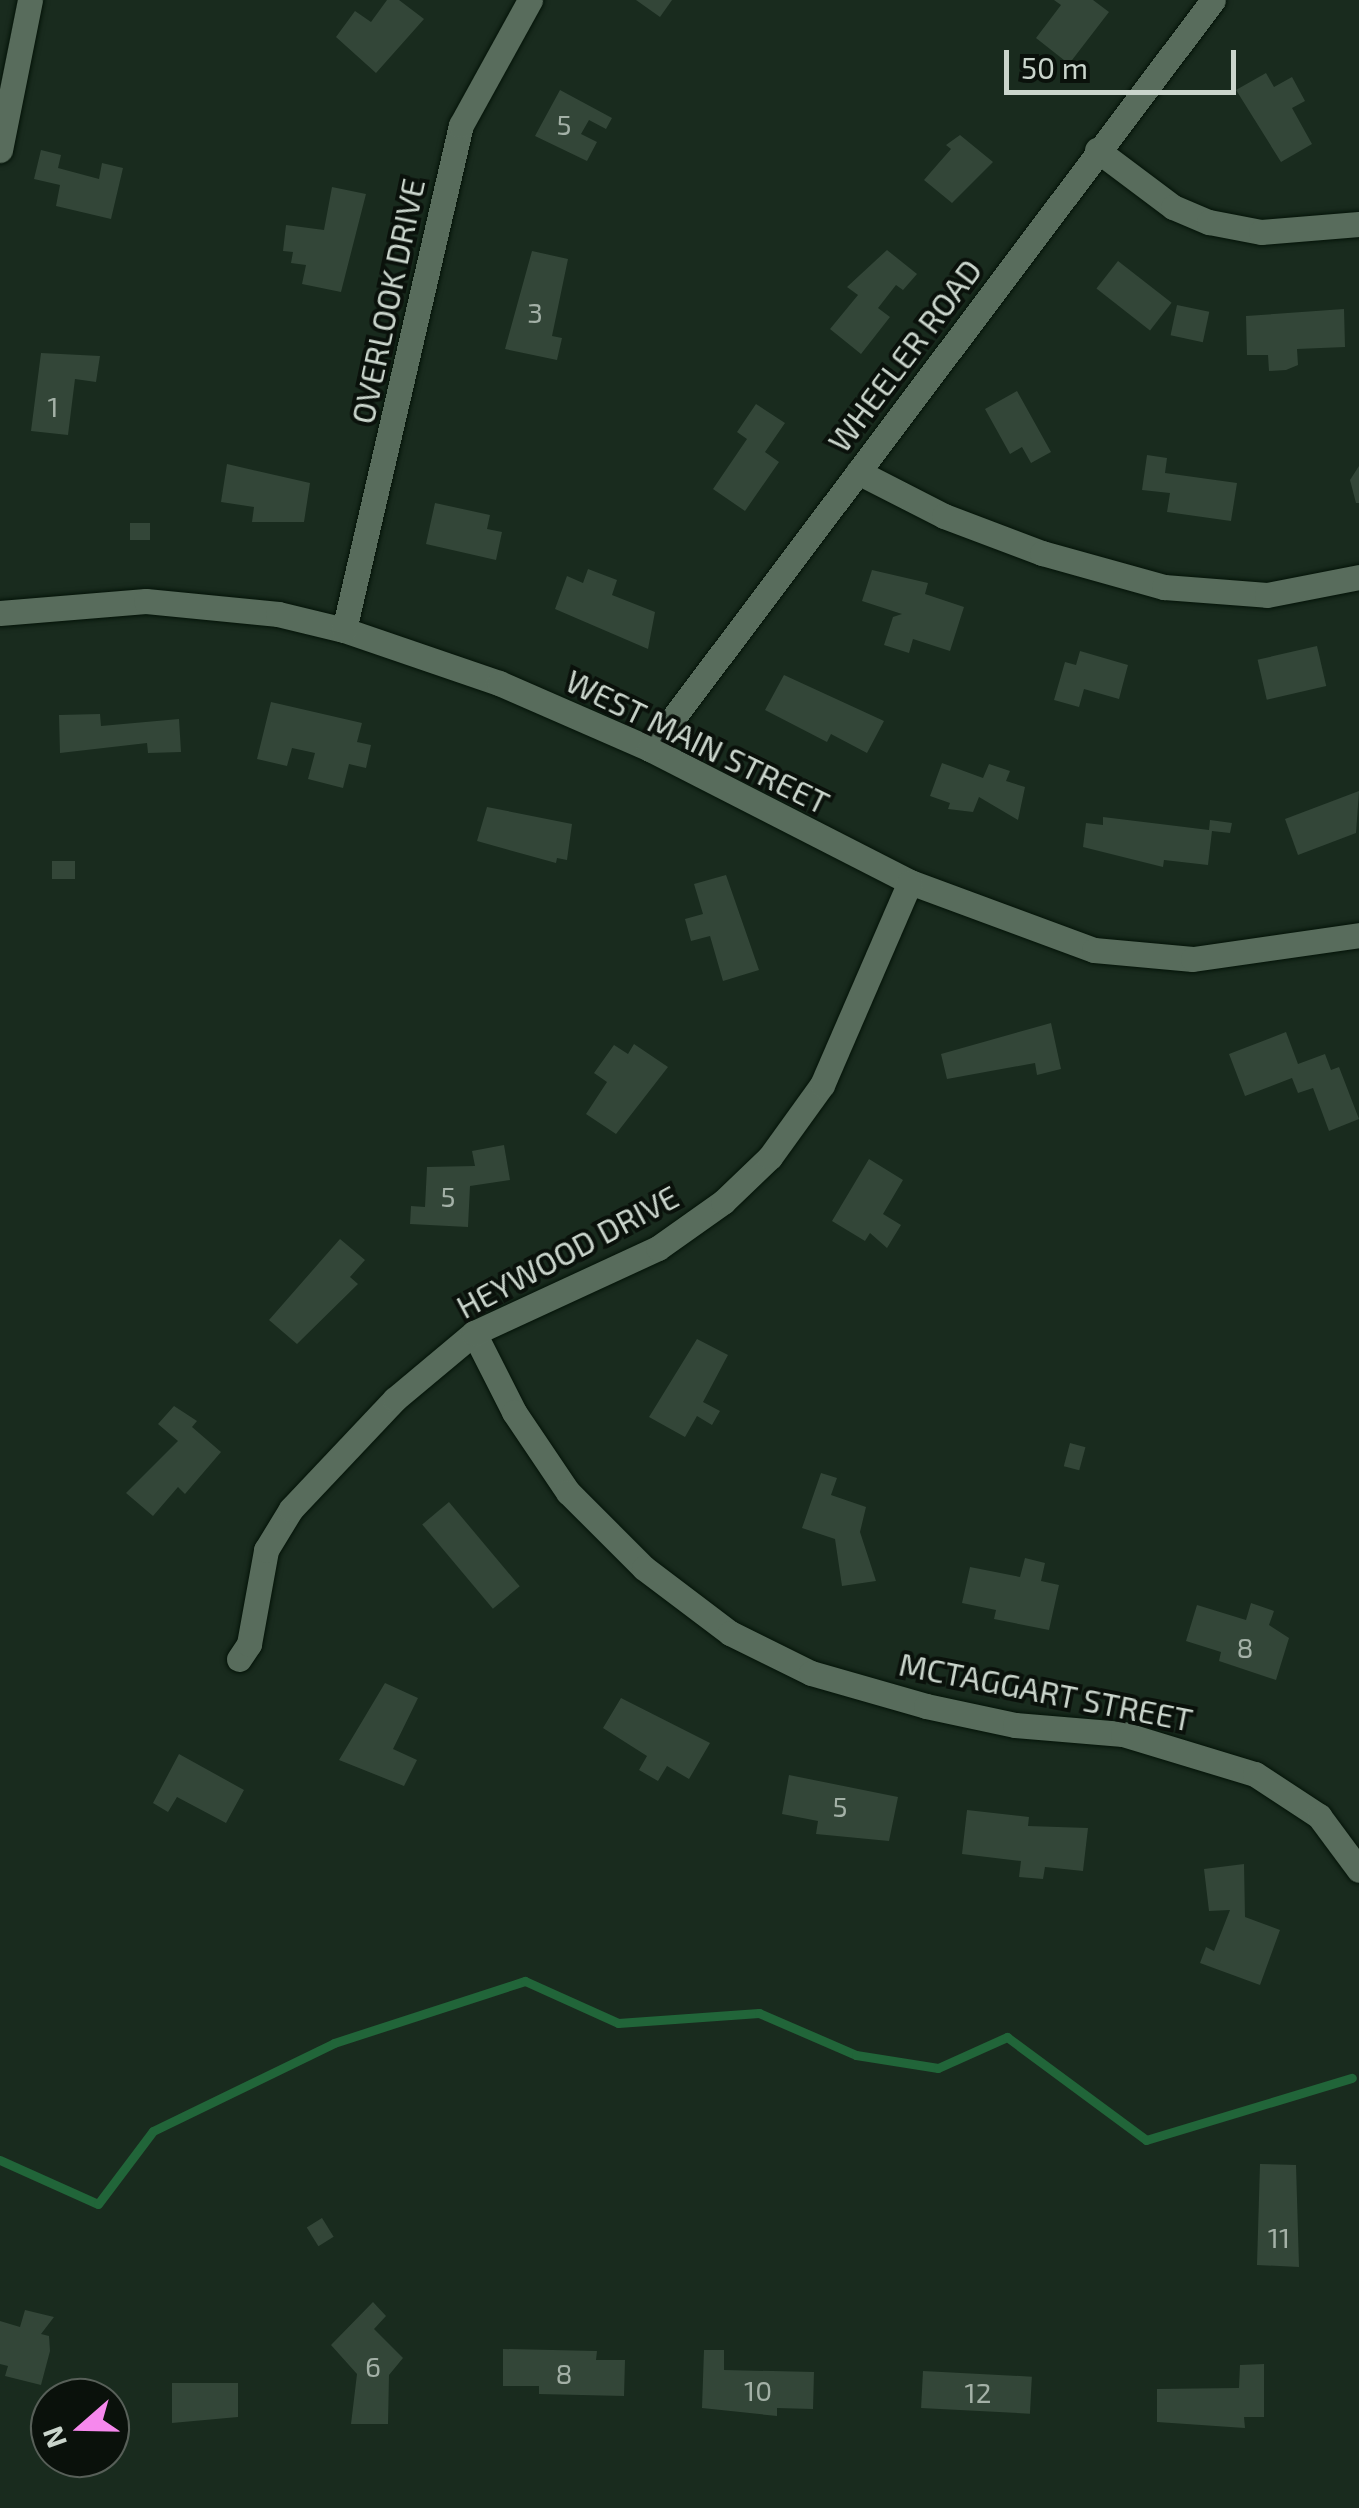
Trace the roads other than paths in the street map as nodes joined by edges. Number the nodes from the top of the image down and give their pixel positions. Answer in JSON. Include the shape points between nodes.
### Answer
{"nodes":[{"id":1,"x":30,"y":0,"type":"edge"},
{"id":2,"x":530,"y":0,"type":"edge"},
{"id":3,"x":1213,"y":0,"type":"edge"},
{"id":4,"x":0,"y":150,"type":"edge"},
{"id":5,"x":1097,"y":150,"type":"junction"},
{"id":6,"x":1359,"y":224,"type":"edge"},
{"id":7,"x":858,"y":472,"type":"junction"},
{"id":8,"x":1359,"y":577,"type":"edge"},
{"id":9,"x":0,"y":613,"type":"edge"},
{"id":10,"x":344,"y":630,"type":"junction"},
{"id":11,"x":650,"y":749,"type":"junction"},
{"id":12,"x":910,"y":882,"type":"junction"},
{"id":13,"x":1359,"y":935,"type":"edge"},
{"id":14,"x":474,"y":1334,"type":"junction"},
{"id":15,"x":238,"y":1660,"type":"dead end"},
{"id":16,"x":1359,"y":1870,"type":"edge"}],
"edges":[{"from":1,"to":4,"type":"street"},
{"from":2,"to":10,"type":"street","name":"OVERLOOK DRIVE","via":[[461,125]]},
{"from":3,"to":5,"type":"street","name":"WHEELER ROAD"},
{"from":5,"to":6,"type":"street","via":[[1173,206],[1208,222],[1261,232]]},
{"from":5,"to":7,"type":"street","name":"WHEELER ROAD"},
{"from":7,"to":8,"type":"street","via":[[944,516],[1145,582],[1212,595],[1267,595]]},
{"from":7,"to":11,"type":"street","name":"WHEELER ROAD"},
{"from":9,"to":10,"type":"street","name":"WEST MAIN STREET","via":[[146,601],[278,614]]},
{"from":10,"to":11,"type":"street","name":"WEST MAIN STREET","via":[[454,665]]},
{"from":11,"to":12,"type":"street","name":"WEST MAIN STREET"},
{"from":12,"to":13,"type":"street","name":"WEST MAIN STREET","via":[[1063,942],[1127,956],[1226,956]]},
{"from":12,"to":14,"type":"street","name":"HEYWOOD DRIVE","via":[[822,1084],[770,1157],[723,1202],[658,1248]]},
{"from":14,"to":15,"type":"street","name":"HEYWOOD DRIVE","via":[[395,1399],[291,1509],[266,1550],[249,1644]]},
{"from":14,"to":16,"type":"street","name":"MCTAGGART STREET","via":[[521,1425],[568,1492],[644,1568],[730,1633],[811,1672],[941,1710],[1015,1725],[1124,1734],[1196,1752],[1298,1796]]}]}
